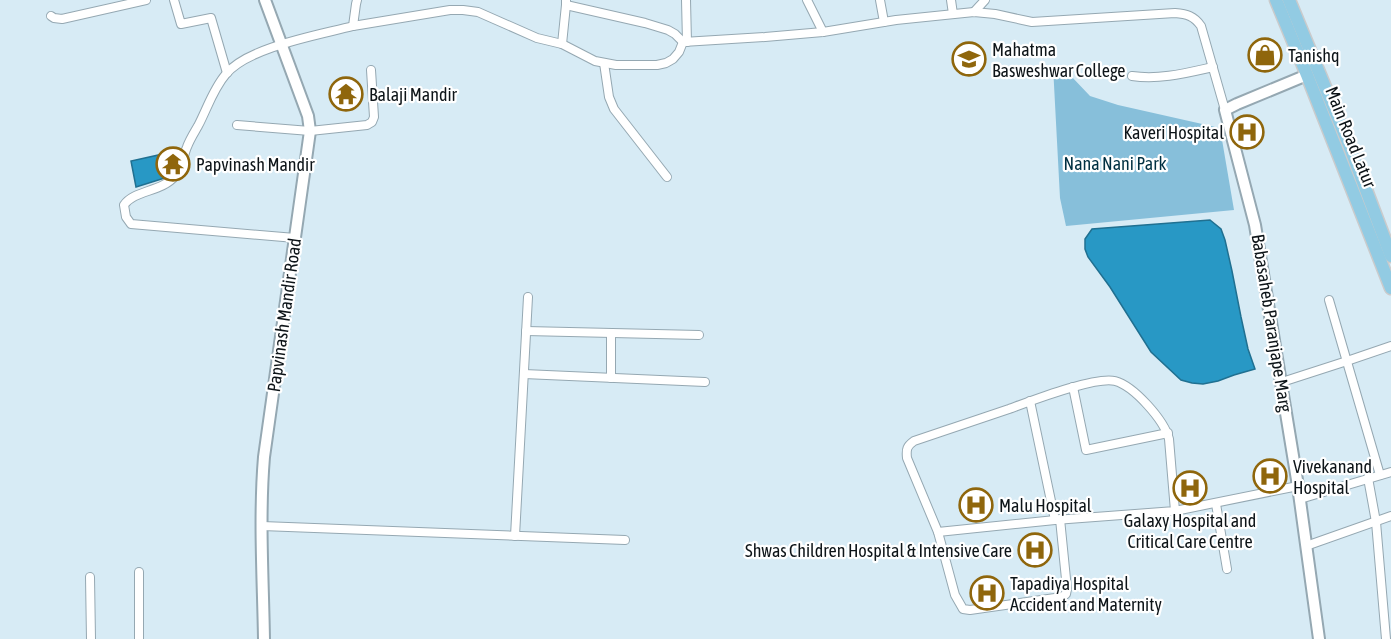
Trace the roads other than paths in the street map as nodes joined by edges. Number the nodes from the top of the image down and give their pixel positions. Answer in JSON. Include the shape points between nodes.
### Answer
{"nodes":[{"id":1,"x":146,"y":0,"type":"edge"},
{"id":2,"x":174,"y":0,"type":"edge"},
{"id":3,"x":265,"y":0,"type":"edge"},
{"id":4,"x":357,"y":0,"type":"edge"},
{"id":5,"x":686,"y":0,"type":"edge"},
{"id":6,"x":807,"y":0,"type":"edge"},
{"id":7,"x":880,"y":0,"type":"edge"},
{"id":8,"x":951,"y":0,"type":"edge"},
{"id":9,"x":985,"y":0,"type":"edge"},
{"id":10,"x":1277,"y":0,"type":"edge"},
{"id":11,"x":1289,"y":0,"type":"edge"},
{"id":12,"x":566,"y":3,"type":"edge"},
{"id":13,"x":974,"y":12,"type":"junction"},
{"id":14,"x":953,"y":14,"type":"junction"},
{"id":15,"x":51,"y":16,"type":"dead end"},
{"id":16,"x":884,"y":22,"type":"junction"},
{"id":17,"x":353,"y":26,"type":"junction"},
{"id":18,"x":823,"y":32,"type":"junction"},
{"id":19,"x":685,"y":42,"type":"junction"},
{"id":20,"x":562,"y":44,"type":"junction"},
{"id":21,"x":281,"y":45,"type":"junction"},
{"id":22,"x":604,"y":63,"type":"junction"},
{"id":23,"x":1213,"y":67,"type":"junction"},
{"id":24,"x":371,"y":70,"type":"dead end"},
{"id":25,"x":226,"y":73,"type":"junction"},
{"id":26,"x":1307,"y":75,"type":"junction"},
{"id":27,"x":1132,"y":76,"type":"dead end"},
{"id":28,"x":1225,"y":110,"type":"junction"},
{"id":29,"x":237,"y":125,"type":"dead end"},
{"id":30,"x":310,"y":131,"type":"junction"},
{"id":31,"x":667,"y":177,"type":"dead end"},
{"id":32,"x":295,"y":238,"type":"junction"},
{"id":33,"x":1378,"y":238,"type":"junction"},
{"id":34,"x":1391,"y":256,"type":"edge"},
{"id":35,"x":1391,"y":288,"type":"edge"},
{"id":36,"x":528,"y":297,"type":"dead end"},
{"id":37,"x":1329,"y":300,"type":"dead end"},
{"id":38,"x":526,"y":331,"type":"junction"},
{"id":39,"x":611,"y":333,"type":"junction"},
{"id":40,"x":699,"y":335,"type":"dead end"},
{"id":41,"x":1391,"y":346,"type":"edge"},
{"id":42,"x":1347,"y":361,"type":"junction"},
{"id":43,"x":524,"y":374,"type":"junction"},
{"id":44,"x":611,"y":378,"type":"junction"},
{"id":45,"x":705,"y":382,"type":"dead end"},
{"id":46,"x":1282,"y":382,"type":"junction"},
{"id":47,"x":1072,"y":387,"type":"junction"},
{"id":48,"x":1030,"y":401,"type":"junction"},
{"id":49,"x":1168,"y":433,"type":"junction"},
{"id":50,"x":1391,"y":471,"type":"edge"},
{"id":51,"x":1380,"y":475,"type":"junction"},
{"id":52,"x":1368,"y":478,"type":"junction"},
{"id":53,"x":1298,"y":486,"type":"junction"},
{"id":54,"x":1300,"y":499,"type":"junction"},
{"id":55,"x":1216,"y":504,"type":"junction"},
{"id":56,"x":1175,"y":511,"type":"junction"},
{"id":57,"x":1391,"y":516,"type":"edge"},
{"id":58,"x":1057,"y":520,"type":"junction"},
{"id":59,"x":1376,"y":522,"type":"junction"},
{"id":60,"x":262,"y":526,"type":"junction"},
{"id":61,"x":938,"y":532,"type":"junction"},
{"id":62,"x":515,"y":536,"type":"junction"},
{"id":63,"x":625,"y":540,"type":"dead end"},
{"id":64,"x":1306,"y":546,"type":"junction"},
{"id":65,"x":1227,"y":569,"type":"dead end"},
{"id":66,"x":139,"y":572,"type":"dead end"},
{"id":67,"x":90,"y":577,"type":"dead end"},
{"id":68,"x":1387,"y":603,"type":"edge"},
{"id":69,"x":1318,"y":634,"type":"edge"},
{"id":70,"x":91,"y":639,"type":"edge"},
{"id":71,"x":139,"y":639,"type":"edge"},
{"id":72,"x":264,"y":639,"type":"edge"},
{"id":73,"x":1386,"y":639,"type":"edge"}],
"edges":[{"from":1,"to":15,"type":"street","via":[[62,19]]},
{"from":2,"to":25,"type":"street","via":[[181,24],[211,18]]},
{"from":3,"to":21,"type":"street","name":"Papvinash Mandir Road"},
{"from":4,"to":17,"type":"street"},
{"from":5,"to":19,"type":"street"},
{"from":6,"to":18,"type":"street"},
{"from":7,"to":16,"type":"street"},
{"from":8,"to":14,"type":"street"},
{"from":9,"to":13,"type":"street"},
{"from":10,"to":26,"type":"main road","name":"Main Road Latur"},
{"from":11,"to":33,"type":"main road","name":"Main Road Latur","via":[[1349,145]]},
{"from":12,"to":19,"type":"street","via":[[668,30]]},
{"from":12,"to":20,"type":"street"},
{"from":13,"to":14,"type":"street"},
{"from":13,"to":23,"type":"street","via":[[1032,22],[1186,14],[1201,26]]},
{"from":14,"to":16,"type":"street"},
{"from":16,"to":18,"type":"street"},
{"from":17,"to":20,"type":"street","via":[[463,10]]},
{"from":17,"to":21,"type":"street"},
{"from":18,"to":19,"type":"street"},
{"from":19,"to":22,"type":"street","via":[[680,52],[666,63]]},
{"from":20,"to":22,"type":"street"},
{"from":21,"to":25,"type":"street","via":[[246,58]]},
{"from":21,"to":30,"type":"street","name":"Papvinash Mandir Road"},
{"from":22,"to":31,"type":"street","via":[[607,91],[614,109]]},
{"from":23,"to":27,"type":"street","via":[[1167,77]]},
{"from":23,"to":28,"type":"street"},
{"from":24,"to":30,"type":"street","via":[[372,122],[362,127]]},
{"from":25,"to":32,"type":"street","via":[[186,147],[176,175],[166,184],[130,198],[124,205],[126,217],[131,224]]},
{"from":26,"to":28,"type":"street"},
{"from":26,"to":33,"type":"main road","name":"Main Road Latur"},
{"from":28,"to":46,"type":"street","name":"Babasaheb Paranjape Marg","via":[[1255,225]]},
{"from":29,"to":30,"type":"street"},
{"from":30,"to":32,"type":"street","name":"Papvinash Mandir Road"},
{"from":32,"to":60,"type":"street","name":"Papvinash Mandir Road","via":[[264,457]]},
{"from":33,"to":34,"type":"main road","name":"Main Road Latur"},
{"from":33,"to":35,"type":"main road","name":"Main Road Latur"},
{"from":36,"to":38,"type":"street"},
{"from":37,"to":42,"type":"street"},
{"from":38,"to":39,"type":"street"},
{"from":38,"to":43,"type":"street"},
{"from":39,"to":40,"type":"street"},
{"from":39,"to":44,"type":"street"},
{"from":41,"to":42,"type":"street"},
{"from":42,"to":46,"type":"street"},
{"from":42,"to":51,"type":"street"},
{"from":43,"to":44,"type":"street"},
{"from":43,"to":62,"type":"street"},
{"from":44,"to":45,"type":"street"},
{"from":46,"to":53,"type":"street","name":"Babasaheb Paranjape Marg"},
{"from":47,"to":48,"type":"street"},
{"from":47,"to":49,"type":"street","via":[[1116,381],[1150,408]]},
{"from":47,"to":49,"type":"street","via":[[1086,450]]},
{"from":48,"to":58,"type":"street"},
{"from":48,"to":61,"type":"street","via":[[914,441],[906,449]]},
{"from":49,"to":56,"type":"street"},
{"from":50,"to":51,"type":"street"},
{"from":51,"to":52,"type":"street"},
{"from":52,"to":54,"type":"street"},
{"from":52,"to":59,"type":"street"},
{"from":53,"to":54,"type":"street","name":"Babasaheb Paranjape Marg"},
{"from":53,"to":55,"type":"street"},
{"from":54,"to":64,"type":"street","name":"Babasaheb Paranjape Marg"},
{"from":55,"to":56,"type":"street"},
{"from":55,"to":65,"type":"street"},
{"from":56,"to":58,"type":"street"},
{"from":57,"to":59,"type":"street"},
{"from":58,"to":61,"type":"street"},
{"from":58,"to":61,"type":"street","via":[[1066,594],[970,610],[963,609],[956,595]]},
{"from":59,"to":64,"type":"street"},
{"from":59,"to":68,"type":"street"},
{"from":60,"to":62,"type":"street"},
{"from":60,"to":72,"type":"street","name":"Papvinash Mandir Road"},
{"from":62,"to":63,"type":"street"},
{"from":64,"to":69,"type":"street","name":"Babasaheb Paranjape Marg"},
{"from":66,"to":71,"type":"street"},
{"from":67,"to":70,"type":"street"},
{"from":68,"to":73,"type":"street"}]}
